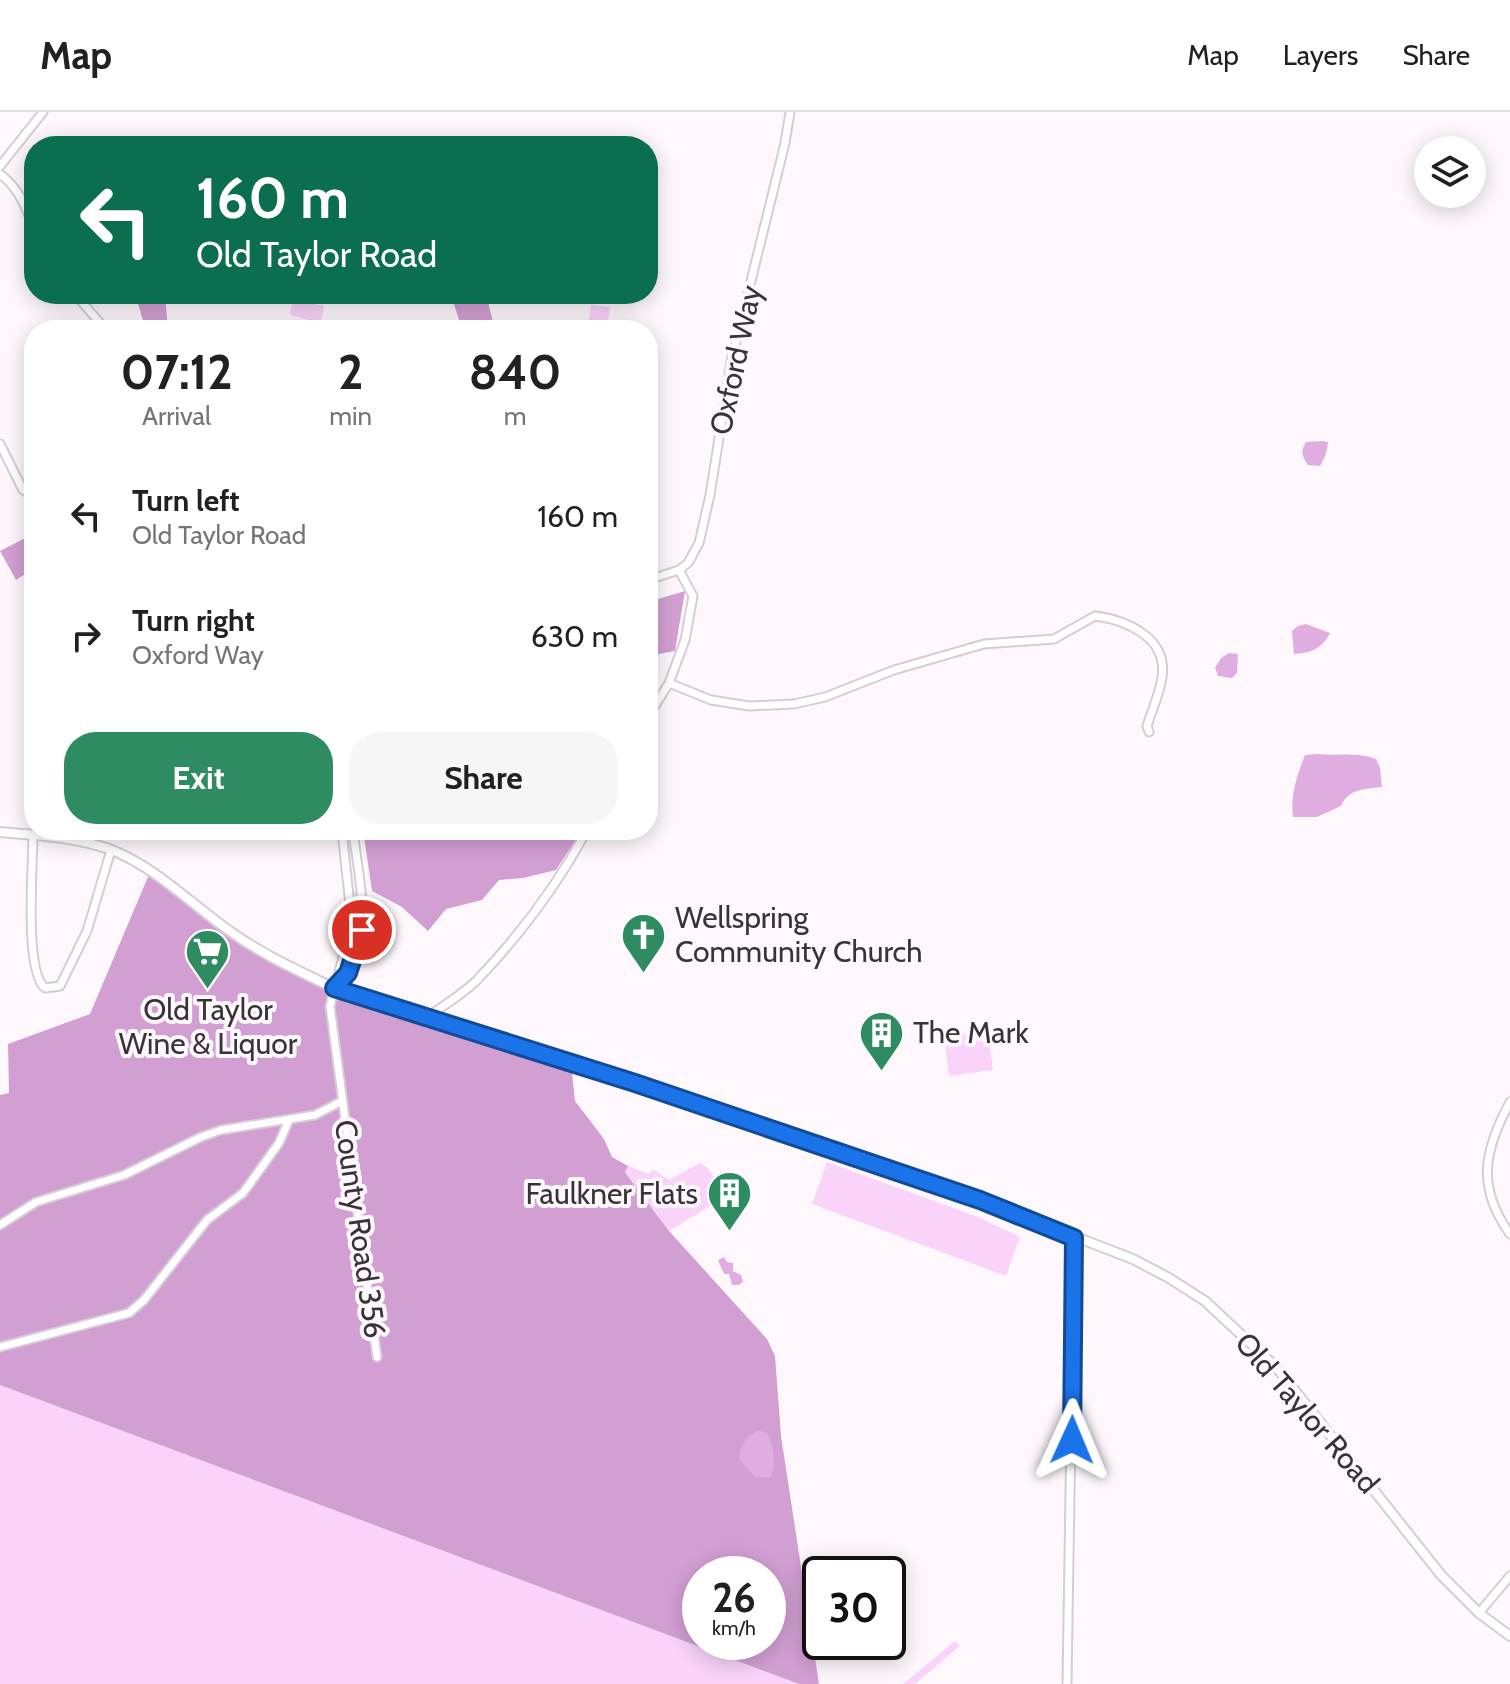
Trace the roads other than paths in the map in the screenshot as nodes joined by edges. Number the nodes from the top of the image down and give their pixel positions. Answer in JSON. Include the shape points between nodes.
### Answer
{"nodes":[{"id":1,"x":43,"y":112,"type":"edge"},
{"id":2,"x":790,"y":112,"type":"edge"},
{"id":3,"x":0,"y":166,"type":"edge"},
{"id":4,"x":0,"y":174,"type":"edge"},
{"id":5,"x":24,"y":202,"type":"edge"},
{"id":6,"x":84,"y":304,"type":"edge"},
{"id":7,"x":97,"y":320,"type":"edge"},
{"id":8,"x":0,"y":444,"type":"edge"},
{"id":9,"x":24,"y":491,"type":"edge"},
{"id":10,"x":679,"y":570,"type":"junction"},
{"id":11,"x":658,"y":577,"type":"edge"},
{"id":12,"x":669,"y":683,"type":"junction"},
{"id":13,"x":658,"y":701,"type":"edge"},
{"id":14,"x":1149,"y":732,"type":"dead end"},
{"id":15,"x":0,"y":832,"type":"edge"},
{"id":16,"x":24,"y":834,"type":"edge"},
{"id":17,"x":33,"y":840,"type":"edge"},
{"id":18,"x":72,"y":840,"type":"edge"},
{"id":19,"x":343,"y":840,"type":"edge"},
{"id":20,"x":582,"y":840,"type":"edge"},
{"id":21,"x":111,"y":850,"type":"junction"},
{"id":22,"x":334,"y":988,"type":"junction"},
{"id":23,"x":428,"y":1017,"type":"junction"},
{"id":24,"x":342,"y":1101,"type":"junction"},
{"id":25,"x":1510,"y":1102,"type":"edge"},
{"id":26,"x":289,"y":1120,"type":"junction"},
{"id":27,"x":0,"y":1225,"type":"edge"},
{"id":28,"x":1510,"y":1234,"type":"edge"},
{"id":29,"x":1074,"y":1238,"type":"junction"},
{"id":30,"x":0,"y":1347,"type":"edge"},
{"id":31,"x":377,"y":1357,"type":"dead end"},
{"id":32,"x":1510,"y":1576,"type":"edge"},
{"id":33,"x":1479,"y":1613,"type":"junction"},
{"id":34,"x":1510,"y":1636,"type":"edge"},
{"id":35,"x":1067,"y":1684,"type":"edge"}],
"edges":[{"from":1,"to":3,"type":"street"},
{"from":2,"to":10,"type":"street","name":"Oxford Way","via":[[731,362],[699,543]]},
{"from":4,"to":5,"type":"street"},
{"from":6,"to":7,"type":"street"},
{"from":8,"to":9,"type":"street"},
{"from":10,"to":11,"type":"street"},
{"from":10,"to":12,"type":"street","via":[[693,596]]},
{"from":12,"to":13,"type":"street"},
{"from":12,"to":14,"type":"street","via":[[711,700],[756,707],[794,704],[984,644],[1054,639],[1095,616],[1140,632],[1160,652],[1162,677]]},
{"from":15,"to":16,"type":"street","name":"Old Taylor Road"},
{"from":17,"to":21,"type":"street","via":[[36,977],[51,989],[60,986],[87,931]]},
{"from":18,"to":21,"type":"street","name":"Old Taylor Road"},
{"from":19,"to":22,"type":"street","via":[[352,923]]},
{"from":20,"to":23,"type":"street","via":[[548,892],[475,982]]},
{"from":21,"to":22,"type":"street","name":"Old Taylor Road","via":[[234,934]]},
{"from":22,"to":23,"type":"street","name":"Old Taylor Road"},
{"from":22,"to":24,"type":"street","name":"County Road 356","via":[[330,1006]]},
{"from":23,"to":29,"type":"street","name":"Old Taylor Road","via":[[980,1200]]},
{"from":24,"to":26,"type":"street","name":"County Road 356","via":[[315,1115]]},
{"from":24,"to":31,"type":"street","name":"County Road 356"},
{"from":25,"to":28,"type":"street","via":[[1490,1147],[1487,1171],[1495,1212]]},
{"from":26,"to":27,"type":"street","name":"County Road 356","via":[[221,1130],[124,1175],[36,1202]]},
{"from":26,"to":30,"type":"street","via":[[243,1193],[207,1220],[129,1313]]},
{"from":29,"to":33,"type":"street","name":"Old Taylor Road","via":[[1169,1278],[1236,1328],[1277,1368],[1412,1540]]},
{"from":29,"to":35,"type":"street"},
{"from":32,"to":33,"type":"street"},
{"from":33,"to":34,"type":"street","name":"Old Taylor Road"}]}
